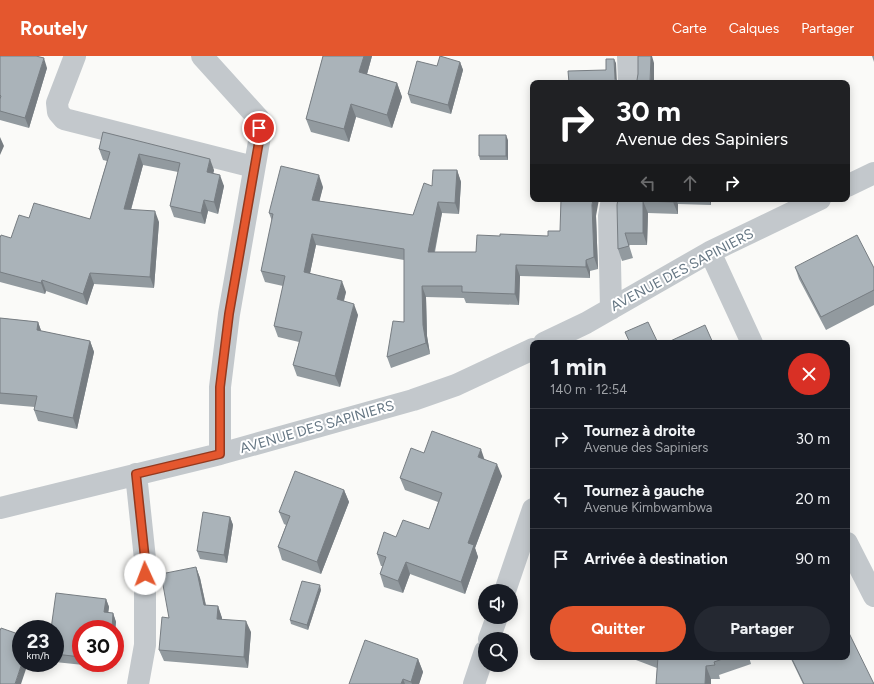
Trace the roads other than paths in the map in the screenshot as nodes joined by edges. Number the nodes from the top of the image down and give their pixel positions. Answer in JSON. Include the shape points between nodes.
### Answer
{"nodes":[{"id":1,"x":75,"y":56,"type":"edge"},
{"id":2,"x":202,"y":56,"type":"edge"},
{"id":3,"x":628,"y":56,"type":"edge"},
{"id":4,"x":629,"y":80,"type":"edge"},
{"id":5,"x":254,"y":167,"type":"junction"},
{"id":6,"x":874,"y":173,"type":"edge"},
{"id":7,"x":850,"y":185,"type":"edge"},
{"id":8,"x":611,"y":202,"type":"edge"},
{"id":9,"x":814,"y":202,"type":"edge"},
{"id":10,"x":710,"y":252,"type":"junction"},
{"id":11,"x":611,"y":308,"type":"junction"},
{"id":12,"x":584,"y":333,"type":"edge"},
{"id":13,"x":556,"y":340,"type":"edge"},
{"id":14,"x":751,"y":340,"type":"edge"},
{"id":15,"x":530,"y":349,"type":"edge"},
{"id":16,"x":220,"y":454,"type":"junction"},
{"id":17,"x":136,"y":474,"type":"junction"},
{"id":18,"x":0,"y":508,"type":"edge"},
{"id":19,"x":530,"y":518,"type":"edge"},
{"id":20,"x":850,"y":549,"type":"edge"},
{"id":21,"x":507,"y":584,"type":"edge"},
{"id":22,"x":874,"y":596,"type":"edge"},
{"id":23,"x":478,"y":672,"type":"edge"},
{"id":24,"x":138,"y":684,"type":"edge"},
{"id":25,"x":474,"y":684,"type":"edge"}],
"edges":[{"from":1,"to":5,"type":"street","via":[[57,103],[58,112],[64,119]]},
{"from":2,"to":5,"type":"street","via":[[259,119],[260,136]]},
{"from":3,"to":4,"type":"street"},
{"from":5,"to":16,"type":"street","via":[[229,314],[220,387]]},
{"from":6,"to":7,"type":"street"},
{"from":8,"to":11,"type":"street","via":[[609,216]]},
{"from":9,"to":10,"type":"street","name":"AVENUE DES SAPINIERS"},
{"from":10,"to":11,"type":"street","name":"AVENUE DES SAPINIERS"},
{"from":10,"to":14,"type":"street"},
{"from":11,"to":12,"type":"street","name":"AVENUE DES SAPINIERS"},
{"from":12,"to":13,"type":"street","name":"AVENUE DES SAPINIERS"},
{"from":15,"to":16,"type":"street","name":"AVENUE DES SAPINIERS","via":[[456,385],[420,398]]},
{"from":16,"to":17,"type":"street","name":"AVENUE DES SAPINIERS"},
{"from":17,"to":18,"type":"street","name":"AVENUE DES SAPINIERS"},
{"from":17,"to":24,"type":"street","via":[[145,559],[145,645]]},
{"from":19,"to":21,"type":"street"},
{"from":20,"to":22,"type":"street"},
{"from":23,"to":25,"type":"street"}]}
